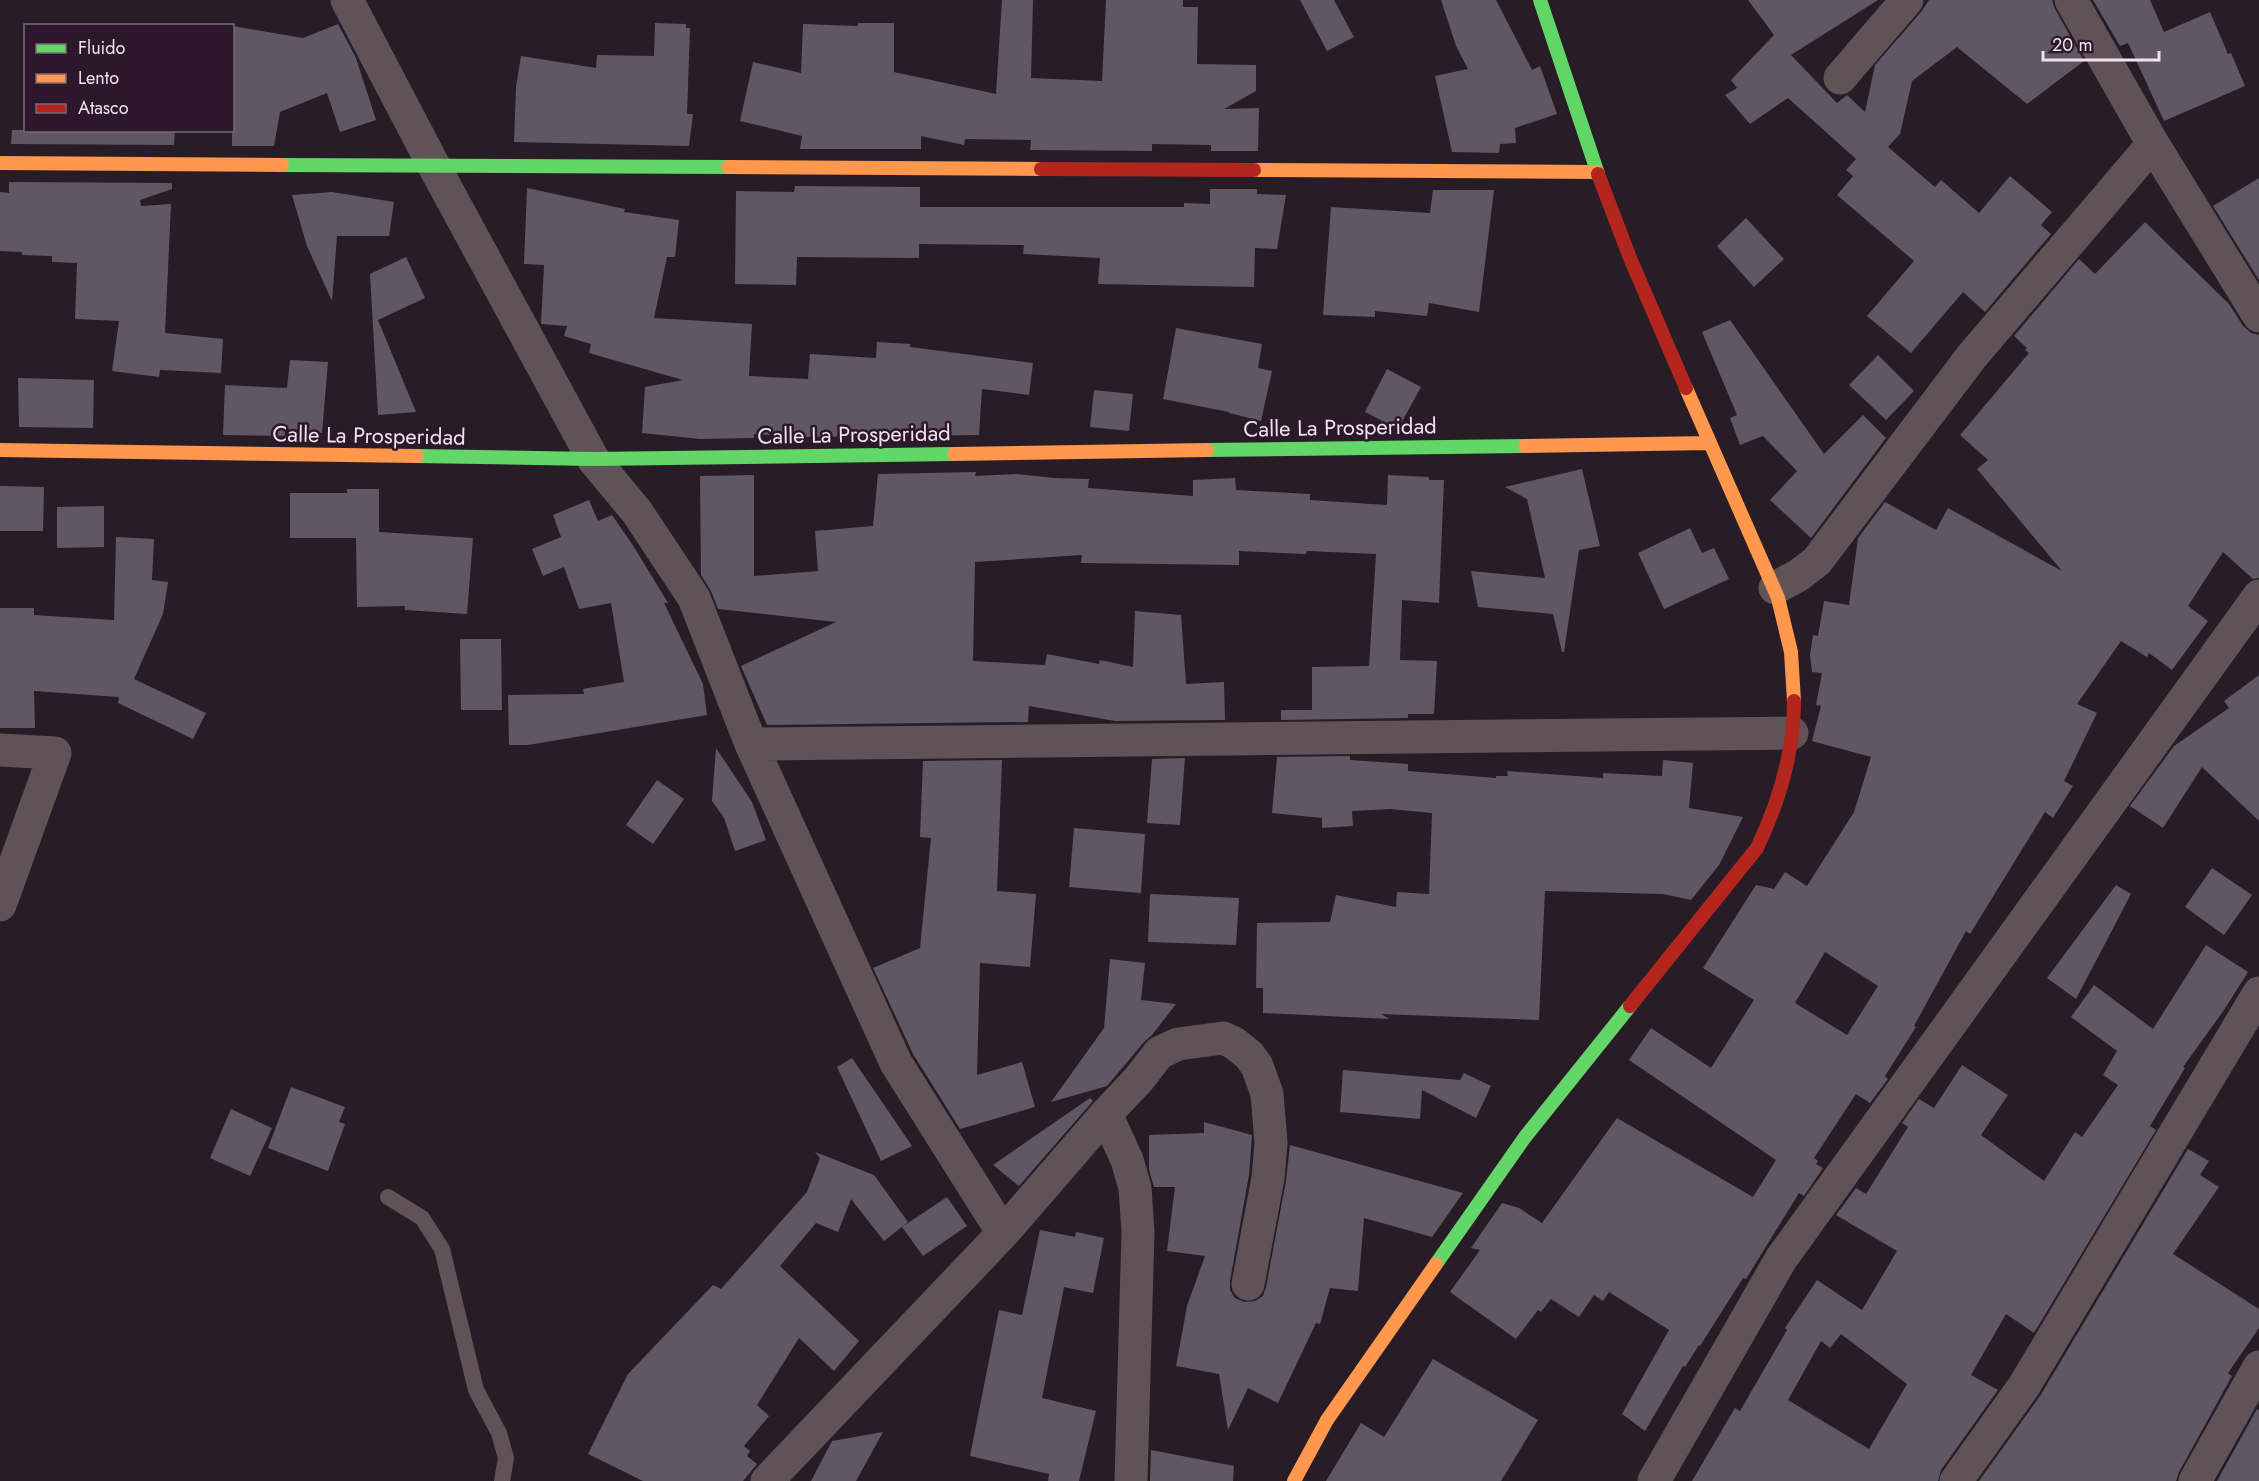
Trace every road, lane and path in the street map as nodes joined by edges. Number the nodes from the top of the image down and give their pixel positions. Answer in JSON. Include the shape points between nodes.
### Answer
{"nodes":[{"id":1,"x":347,"y":0,"type":"edge"},
{"id":2,"x":1540,"y":0,"type":"edge"},
{"id":3,"x":1907,"y":0,"type":"edge"},
{"id":4,"x":2071,"y":0,"type":"edge"},
{"id":5,"x":1840,"y":78,"type":"dead end"},
{"id":6,"x":2153,"y":144,"type":"junction"},
{"id":7,"x":0,"y":164,"type":"edge"},
{"id":8,"x":434,"y":166,"type":"junction"},
{"id":9,"x":1597,"y":172,"type":"junction"},
{"id":10,"x":2259,"y":316,"type":"edge"},
{"id":11,"x":1709,"y":443,"type":"junction"},
{"id":12,"x":0,"y":450,"type":"edge"},
{"id":13,"x":593,"y":459,"type":"junction"},
{"id":14,"x":1775,"y":588,"type":"junction"},
{"id":15,"x":2259,"y":596,"type":"edge"},
{"id":16,"x":1791,"y":733,"type":"junction"},
{"id":17,"x":751,"y":744,"type":"junction"},
{"id":18,"x":0,"y":750,"type":"edge"},
{"id":19,"x":0,"y":905,"type":"edge"},
{"id":20,"x":2259,"y":993,"type":"edge"},
{"id":21,"x":1106,"y":1114,"type":"junction"},
{"id":22,"x":388,"y":1197,"type":"dead end"},
{"id":23,"x":1003,"y":1233,"type":"junction"},
{"id":24,"x":1248,"y":1284,"type":"dead end"},
{"id":25,"x":2259,"y":1367,"type":"edge"},
{"id":26,"x":502,"y":1481,"type":"edge"},
{"id":27,"x":767,"y":1481,"type":"edge"},
{"id":28,"x":1131,"y":1481,"type":"edge"},
{"id":29,"x":1294,"y":1481,"type":"edge"},
{"id":30,"x":1654,"y":1481,"type":"edge"},
{"id":31,"x":1956,"y":1481,"type":"edge"},
{"id":32,"x":2195,"y":1481,"type":"edge"}],
"edges":[{"from":1,"to":8,"type":"street"},
{"from":2,"to":9,"type":"street"},
{"from":3,"to":5,"type":"street"},
{"from":4,"to":6,"type":"street"},
{"from":6,"to":10,"type":"street"},
{"from":6,"to":14,"type":"street","via":[[1972,356],[1817,561]]},
{"from":7,"to":8,"type":"street"},
{"from":8,"to":9,"type":"street"},
{"from":8,"to":13,"type":"street"},
{"from":9,"to":11,"type":"street"},
{"from":11,"to":13,"type":"street","name":"Calle La Prosperidad"},
{"from":11,"to":14,"type":"street"},
{"from":12,"to":13,"type":"street","name":"Calle La Prosperidad"},
{"from":13,"to":17,"type":"street","via":[[637,512],[694,598]]},
{"from":14,"to":16,"type":"street","via":[[1791,658]]},
{"from":15,"to":30,"type":"street","via":[[1781,1259]]},
{"from":16,"to":17,"type":"street"},
{"from":16,"to":29,"type":"street","via":[[1781,794],[1757,848],[1525,1137],[1327,1420]]},
{"from":17,"to":23,"type":"street","via":[[896,1063]]},
{"from":18,"to":19,"type":"street","via":[[55,753]]},
{"from":20,"to":31,"type":"street","via":[[2024,1386]]},
{"from":21,"to":23,"type":"street"},
{"from":21,"to":24,"type":"street","via":[[1159,1053],[1178,1044],[1223,1038],[1245,1049],[1257,1066],[1267,1094],[1271,1143]]},
{"from":21,"to":28,"type":"street","via":[[1135,1188],[1138,1232]]},
{"from":22,"to":26,"type":"lane","via":[[422,1218],[442,1249],[476,1390],[499,1433],[506,1458]]},
{"from":23,"to":27,"type":"street"},
{"from":25,"to":32,"type":"street"}]}
